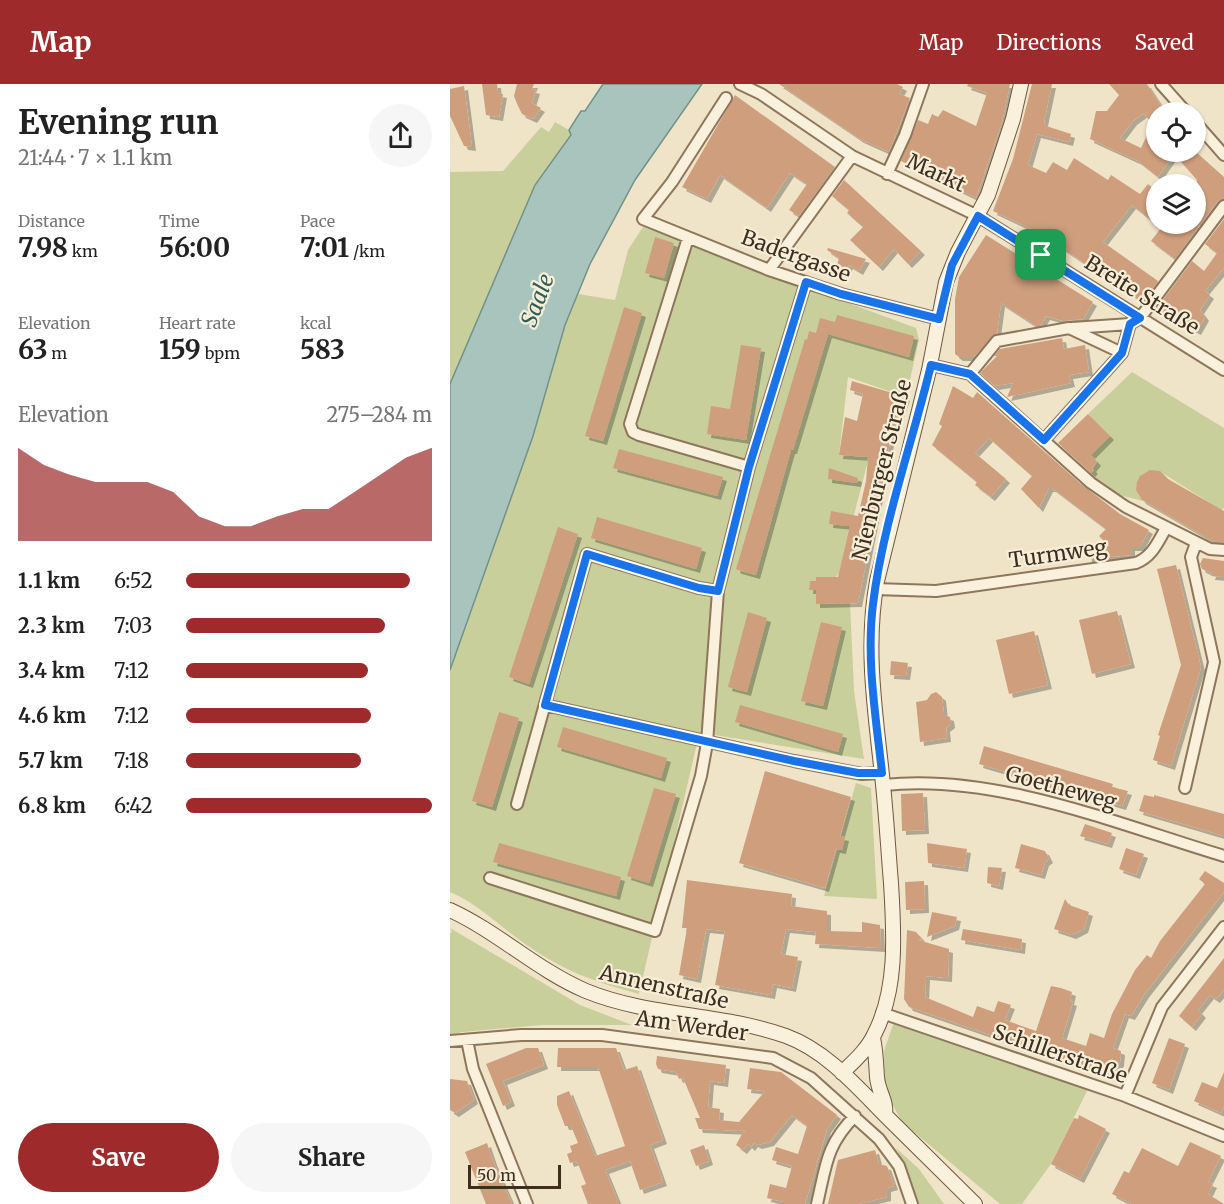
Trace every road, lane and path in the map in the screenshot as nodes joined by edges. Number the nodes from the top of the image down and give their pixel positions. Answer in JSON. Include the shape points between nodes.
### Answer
{"nodes":[{"id":1,"x":740,"y":84,"type":"edge"},
{"id":2,"x":922,"y":84,"type":"edge"},
{"id":3,"x":1021,"y":84,"type":"edge"},
{"id":4,"x":1161,"y":84,"type":"edge"},
{"id":5,"x":726,"y":98,"type":"dead end"},
{"id":6,"x":1177,"y":102,"type":"edge"},
{"id":7,"x":1206,"y":134,"type":"edge"},
{"id":8,"x":1224,"y":155,"type":"edge"},
{"id":9,"x":852,"y":156,"type":"junction"},
{"id":10,"x":887,"y":174,"type":"junction"},
{"id":11,"x":1224,"y":206,"type":"edge"},
{"id":12,"x":978,"y":216,"type":"junction"},
{"id":13,"x":688,"y":238,"type":"junction"},
{"id":14,"x":769,"y":270,"type":"junction"},
{"id":15,"x":947,"y":270,"type":"joint"},
{"id":16,"x":806,"y":282,"type":"junction"},
{"id":17,"x":1140,"y":318,"type":"junction"},
{"id":18,"x":939,"y":319,"type":"junction"},
{"id":19,"x":1130,"y":324,"type":"junction"},
{"id":20,"x":1069,"y":328,"type":"junction"},
{"id":21,"x":1122,"y":353,"type":"junction"},
{"id":22,"x":931,"y":365,"type":"junction"},
{"id":23,"x":1224,"y":370,"type":"edge"},
{"id":24,"x":970,"y":374,"type":"junction"},
{"id":25,"x":1044,"y":440,"type":"junction"},
{"id":26,"x":749,"y":467,"type":"junction"},
{"id":27,"x":1166,"y":528,"type":"junction"},
{"id":28,"x":1196,"y":543,"type":"junction"},
{"id":29,"x":1224,"y":550,"type":"edge"},
{"id":30,"x":875,"y":589,"type":"junction"},
{"id":31,"x":718,"y":591,"type":"junction"},
{"id":32,"x":545,"y":705,"type":"junction"},
{"id":33,"x":707,"y":743,"type":"junction"},
{"id":34,"x":883,"y":779,"type":"junction"},
{"id":35,"x":1185,"y":788,"type":"dead end"},
{"id":36,"x":517,"y":804,"type":"dead end"},
{"id":37,"x":1224,"y":856,"type":"edge"},
{"id":38,"x":490,"y":878,"type":"dead end"},
{"id":39,"x":450,"y":909,"type":"edge"},
{"id":40,"x":1224,"y":927,"type":"edge"},
{"id":41,"x":882,"y":1013,"type":"junction"},
{"id":42,"x":873,"y":1038,"type":"junction"},
{"id":43,"x":467,"y":1040,"type":"junction"},
{"id":44,"x":450,"y":1041,"type":"edge"},
{"id":45,"x":842,"y":1073,"type":"junction"},
{"id":46,"x":1125,"y":1096,"type":"junction"},
{"id":47,"x":885,"y":1115,"type":"junction"},
{"id":48,"x":855,"y":1116,"type":"junction"},
{"id":49,"x":1224,"y":1136,"type":"edge"},
{"id":50,"x":527,"y":1204,"type":"edge"},
{"id":51,"x":817,"y":1204,"type":"edge"},
{"id":52,"x":912,"y":1204,"type":"edge"},
{"id":53,"x":975,"y":1204,"type":"edge"}],
"edges":[{"from":1,"to":9,"type":"street","name":"Markt"},
{"from":2,"to":10,"type":"street"},
{"from":3,"to":12,"type":"street","via":[[1002,158]]},
{"from":4,"to":6,"type":"street"},
{"from":5,"to":13,"type":"street","name":"Badergasse","via":[[643,219]]},
{"from":7,"to":8,"type":"street"},
{"from":9,"to":10,"type":"street","name":"Markt"},
{"from":9,"to":14,"type":"street"},
{"from":10,"to":12,"type":"street","name":"Markt"},
{"from":11,"to":17,"type":"street"},
{"from":12,"to":15,"type":"street","name":"Markt"},
{"from":12,"to":17,"type":"street","name":"Breite Straße"},
{"from":13,"to":14,"type":"street","name":"Badergasse"},
{"from":13,"to":26,"type":"street","via":[[630,424],[639,435]]},
{"from":14,"to":16,"type":"street","name":"Badergasse"},
{"from":15,"to":18,"type":"street","name":"Nienburger Straße"},
{"from":16,"to":18,"type":"street","name":"Badergasse"},
{"from":16,"to":26,"type":"street"},
{"from":17,"to":19,"type":"street"},
{"from":17,"to":23,"type":"street","name":"Breite Straße"},
{"from":18,"to":22,"type":"street","name":"Nienburger Straße"},
{"from":19,"to":20,"type":"street"},
{"from":19,"to":21,"type":"street"},
{"from":20,"to":21,"type":"street"},
{"from":20,"to":24,"type":"street","via":[[997,341]]},
{"from":21,"to":25,"type":"street"},
{"from":22,"to":24,"type":"street"},
{"from":22,"to":30,"type":"street","name":"Nienburger Straße"},
{"from":24,"to":25,"type":"street"},
{"from":25,"to":27,"type":"street","via":[[1091,483]]},
{"from":26,"to":31,"type":"street"},
{"from":27,"to":28,"type":"street"},
{"from":27,"to":30,"type":"street","name":"Turmweg","via":[[1145,560],[1136,563],[936,591]]},
{"from":28,"to":29,"type":"street"},
{"from":28,"to":35,"type":"street","via":[[1191,557],[1214,662]]},
{"from":30,"to":34,"type":"street","name":"Nienburger Straße","via":[[872,683]]},
{"from":31,"to":32,"type":"street","via":[[587,554]]},
{"from":31,"to":33,"type":"street"},
{"from":32,"to":33,"type":"street","name":"Goetheweg"},
{"from":32,"to":36,"type":"street"},
{"from":33,"to":34,"type":"street","name":"Goetheweg"},
{"from":33,"to":38,"type":"street","via":[[701,776],[655,931]]},
{"from":34,"to":37,"type":"street","name":"Goetheweg","via":[[1017,795]]},
{"from":34,"to":41,"type":"street","name":"Nienburger Straße","via":[[893,948]]},
{"from":39,"to":45,"type":"street","name":"Annenstraße","via":[[559,978],[589,992],[638,1006],[777,1033],[806,1046]]},
{"from":40,"to":46,"type":"street","via":[[1162,1007]]},
{"from":41,"to":42,"type":"street","name":"Nienburger Straße"},
{"from":41,"to":46,"type":"street","name":"Schillerstraße"},
{"from":42,"to":45,"type":"street","name":"Nienburger Straße"},
{"from":42,"to":47,"type":"street","name":"Nienburger Straße","via":[[877,1078],[887,1103]]},
{"from":43,"to":44,"type":"street","name":"Am Werder"},
{"from":43,"to":48,"type":"street","name":"Am Werder","via":[[602,1035],[762,1054],[811,1078]]},
{"from":43,"to":50,"type":"street","via":[[473,1069]]},
{"from":45,"to":47,"type":"street","name":"Annenstraße"},
{"from":46,"to":49,"type":"street","name":"Schillerstraße"},
{"from":47,"to":53,"type":"street","name":"Annenstraße"},
{"from":48,"to":51,"type":"street","via":[[831,1147]]},
{"from":48,"to":52,"type":"street","name":"Am Werder","via":[[893,1155]]}]}
